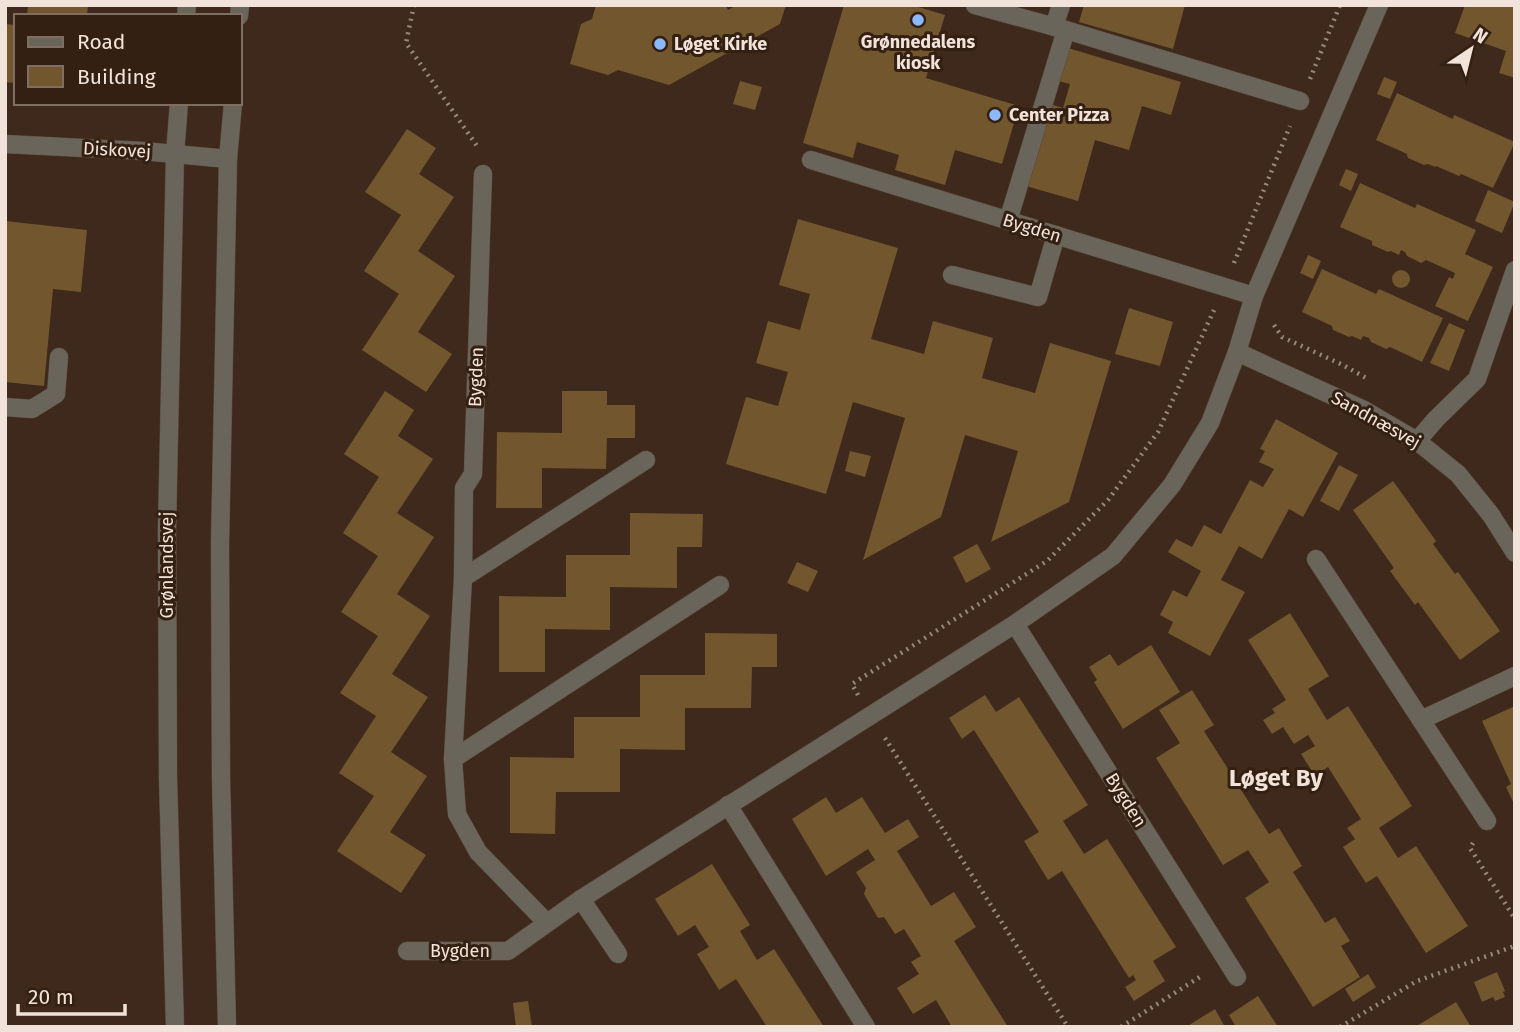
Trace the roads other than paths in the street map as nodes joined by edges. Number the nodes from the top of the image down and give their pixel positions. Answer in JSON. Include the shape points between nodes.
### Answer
{"nodes":[{"id":1,"x":975,"y":5,"type":"edge"},
{"id":2,"x":1061,"y":5,"type":"edge"},
{"id":3,"x":1379,"y":5,"type":"edge"},
{"id":4,"x":1060,"y":29,"type":"junction"},
{"id":5,"x":1300,"y":101,"type":"road end"},
{"id":6,"x":179,"y":105,"type":"edge"},
{"id":7,"x":233,"y":105,"type":"edge"},
{"id":8,"x":5,"y":144,"type":"edge"},
{"id":9,"x":175,"y":154,"type":"junction"},
{"id":10,"x":228,"y":159,"type":"junction"},
{"id":11,"x":811,"y":160,"type":"dead end"},
{"id":12,"x":483,"y":174,"type":"road end"},
{"id":13,"x":1007,"y":221,"type":"junction"},
{"id":14,"x":1056,"y":235,"type":"junction"},
{"id":15,"x":1515,"y":270,"type":"edge"},
{"id":16,"x":951,"y":275,"type":"dead end"},
{"id":17,"x":1254,"y":296,"type":"junction"},
{"id":18,"x":1237,"y":352,"type":"junction"},
{"id":19,"x":59,"y":357,"type":"dead end"},
{"id":20,"x":5,"y":407,"type":"edge"},
{"id":21,"x":1417,"y":441,"type":"junction"},
{"id":22,"x":646,"y":460,"type":"dead end"},
{"id":23,"x":1515,"y":553,"type":"edge"},
{"id":24,"x":1316,"y":559,"type":"dead end"},
{"id":25,"x":463,"y":578,"type":"junction"},
{"id":26,"x":720,"y":586,"type":"dead end"},
{"id":27,"x":1015,"y":624,"type":"junction"},
{"id":28,"x":1515,"y":676,"type":"edge"},
{"id":29,"x":1421,"y":720,"type":"junction"},
{"id":30,"x":453,"y":759,"type":"junction"},
{"id":31,"x":728,"y":805,"type":"junction"},
{"id":32,"x":1487,"y":821,"type":"road end"},
{"id":33,"x":581,"y":899,"type":"junction"},
{"id":34,"x":547,"y":923,"type":"junction"},
{"id":35,"x":407,"y":951,"type":"dead end"},
{"id":36,"x":618,"y":954,"type":"dead end"},
{"id":37,"x":1237,"y":976,"type":"dead end"},
{"id":38,"x":174,"y":1027,"type":"edge"},
{"id":39,"x":227,"y":1027,"type":"edge"},
{"id":40,"x":866,"y":1027,"type":"edge"}],
"edges":[{"from":1,"to":4,"type":"street"},
{"from":2,"to":4,"type":"street"},
{"from":3,"to":17,"type":"street","name":"Bygden"},
{"from":4,"to":5,"type":"street"},
{"from":4,"to":13,"type":"street"},
{"from":6,"to":9,"type":"street","name":"Grønlandsvej"},
{"from":7,"to":10,"type":"street"},
{"from":8,"to":9,"type":"street","name":"Diskovej"},
{"from":9,"to":10,"type":"street","name":"Diskovej"},
{"from":9,"to":38,"type":"street","name":"Grønlandsvej","via":[[167,529]]},
{"from":10,"to":39,"type":"street","via":[[220,543]]},
{"from":11,"to":13,"type":"street","name":"Bygden"},
{"from":12,"to":25,"type":"street","name":"Bygden","via":[[473,474],[464,488]]},
{"from":13,"to":14,"type":"street","name":"Bygden"},
{"from":14,"to":16,"type":"street","via":[[1038,297]]},
{"from":14,"to":17,"type":"street","name":"Bygden"},
{"from":15,"to":21,"type":"street","via":[[1477,379]]},
{"from":17,"to":18,"type":"street","name":"Bygden"},
{"from":18,"to":21,"type":"street","name":"Sandnæsvej","via":[[1364,410]]},
{"from":18,"to":27,"type":"street","name":"Bygden","via":[[1210,423],[1172,485],[1113,555]]},
{"from":19,"to":20,"type":"street","via":[[56,394],[32,409]]},
{"from":21,"to":23,"type":"street","name":"Sandnæsvej","via":[[1458,474],[1492,515]]},
{"from":22,"to":25,"type":"street"},
{"from":24,"to":29,"type":"street"},
{"from":25,"to":30,"type":"street","name":"Bygden"},
{"from":26,"to":30,"type":"street"},
{"from":27,"to":31,"type":"street","name":"Bygden"},
{"from":27,"to":37,"type":"street","name":"Bygden"},
{"from":28,"to":29,"type":"street"},
{"from":29,"to":32,"type":"street"},
{"from":30,"to":34,"type":"street","name":"Bygden","via":[[457,814],[478,852]]},
{"from":31,"to":33,"type":"street","name":"Bygden"},
{"from":31,"to":40,"type":"street"},
{"from":33,"to":34,"type":"street","name":"Bygden"},
{"from":33,"to":36,"type":"street"},
{"from":34,"to":35,"type":"street","name":"Bygden","via":[[508,951]]}]}
